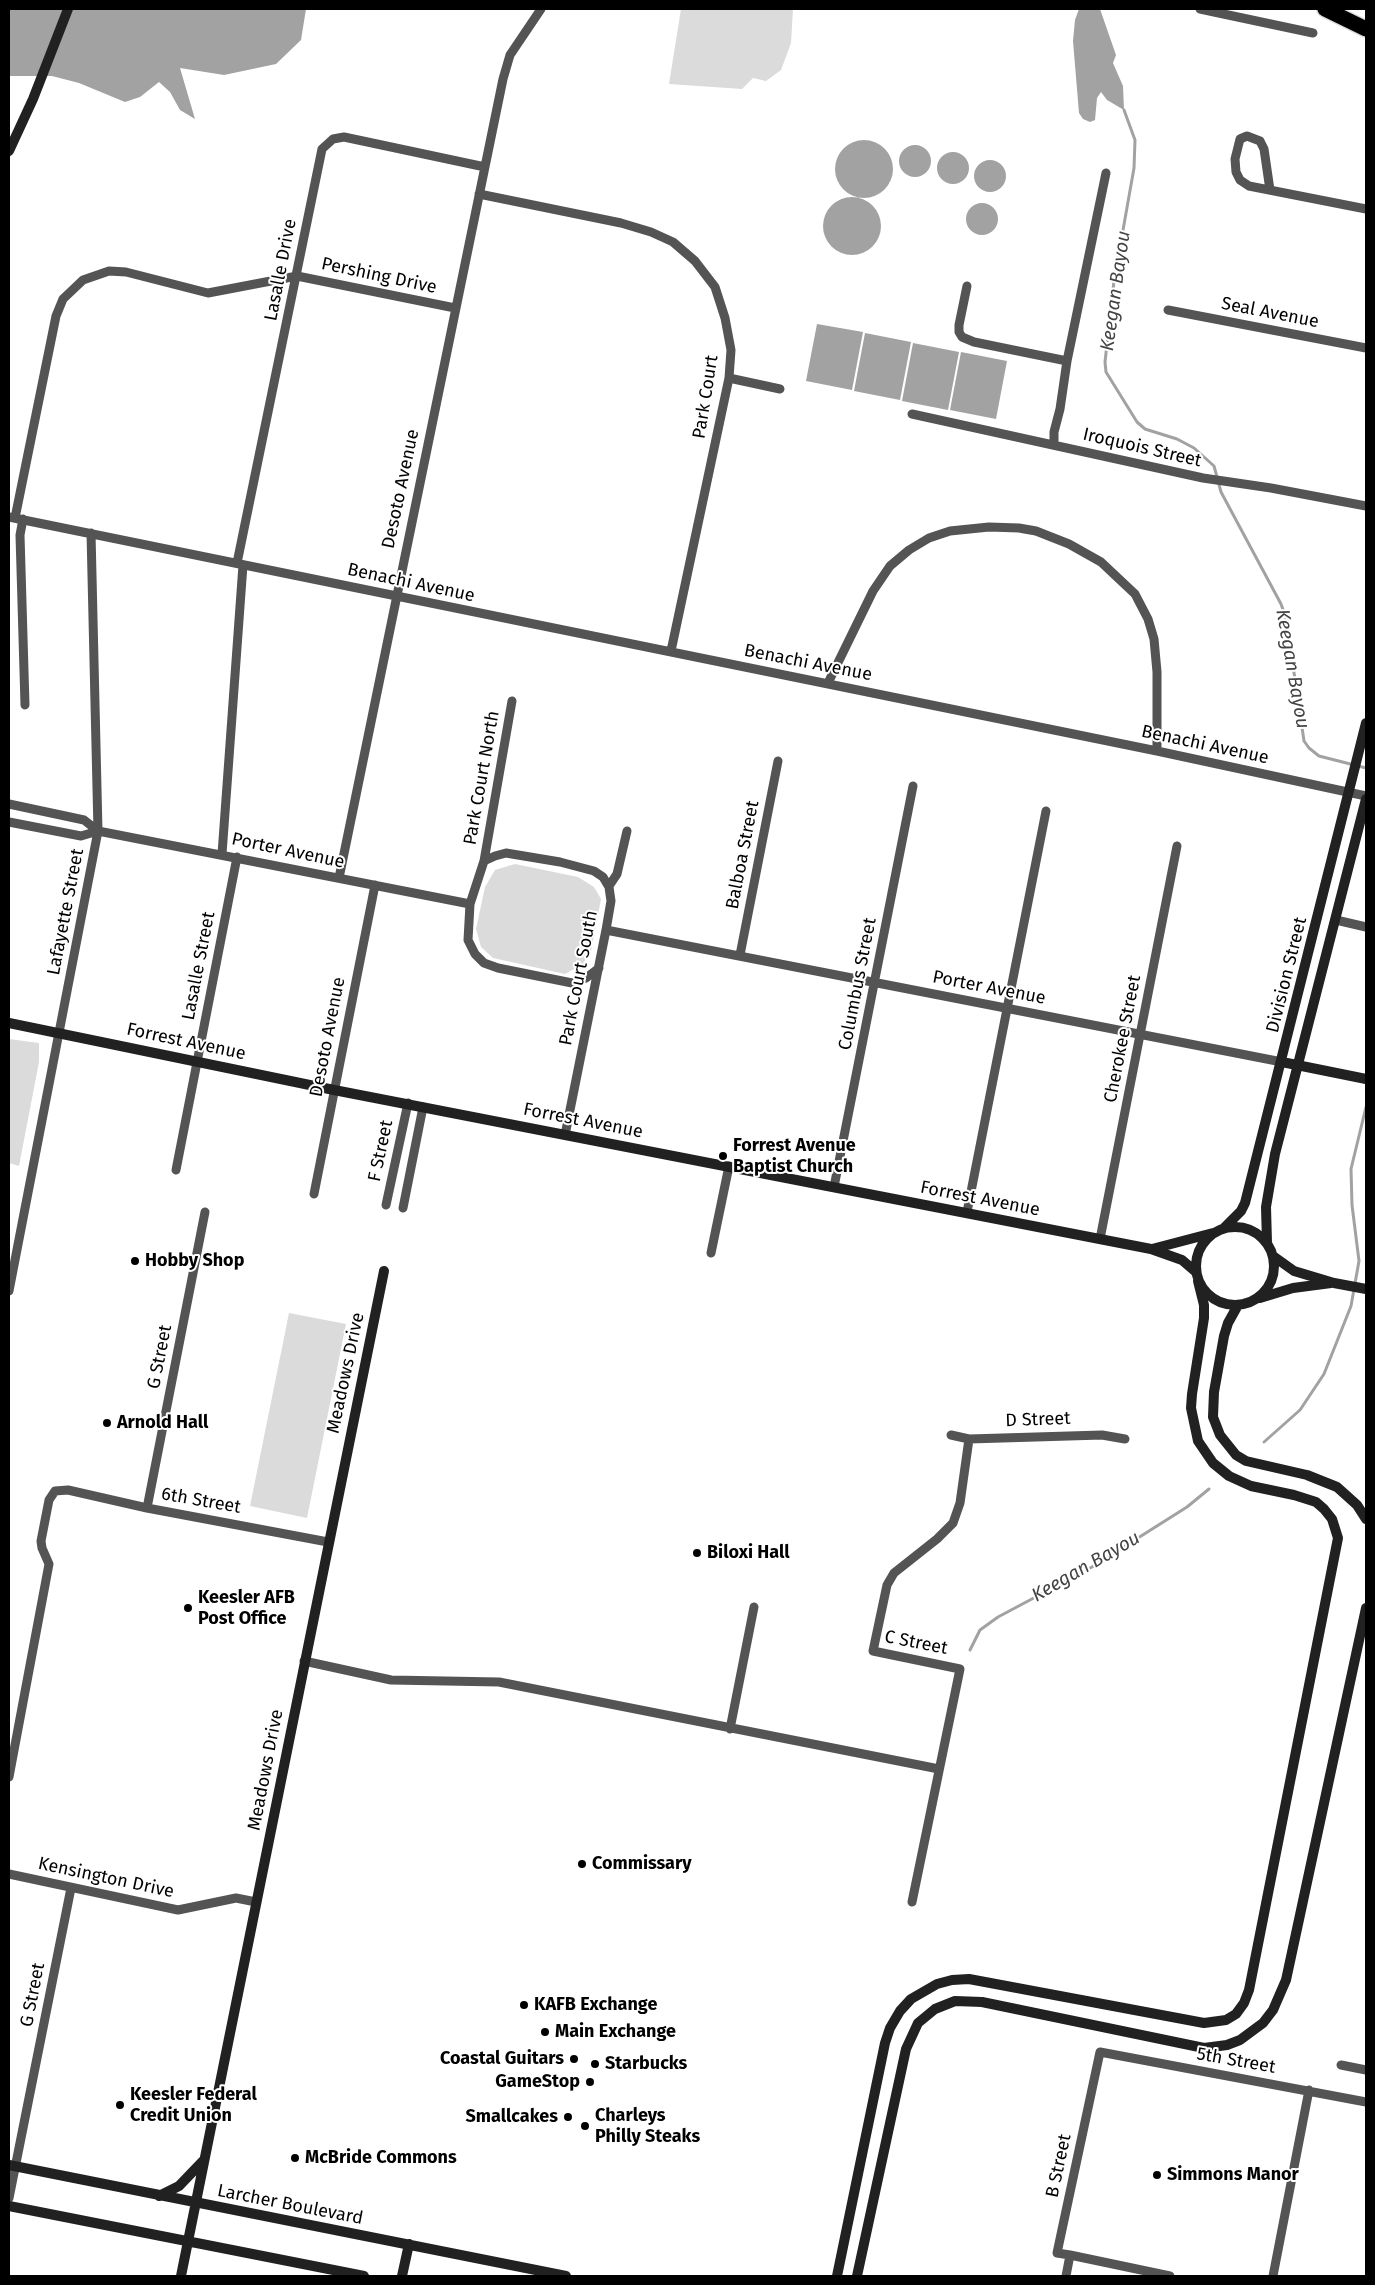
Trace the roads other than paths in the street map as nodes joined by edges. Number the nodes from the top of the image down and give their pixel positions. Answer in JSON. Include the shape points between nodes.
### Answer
{"nodes":[{"id":1,"x":68,"y":9,"type":"edge"},
{"id":2,"x":541,"y":9,"type":"edge"},
{"id":3,"x":1200,"y":9,"type":"edge"},
{"id":4,"x":1325,"y":9,"type":"edge"},
{"id":5,"x":1366,"y":29,"type":"edge"},
{"id":6,"x":1313,"y":33,"type":"dead end"},
{"id":7,"x":9,"y":151,"type":"edge"},
{"id":8,"x":485,"y":167,"type":"junction"},
{"id":9,"x":1106,"y":172,"type":"dead end"},
{"id":10,"x":1270,"y":190,"type":"junction"},
{"id":11,"x":479,"y":194,"type":"junction"},
{"id":12,"x":1366,"y":209,"type":"edge"},
{"id":13,"x":296,"y":276,"type":"junction"},
{"id":14,"x":967,"y":286,"type":"dead end"},
{"id":15,"x":455,"y":308,"type":"junction"},
{"id":16,"x":1168,"y":310,"type":"dead end"},
{"id":17,"x":1366,"y":348,"type":"edge"},
{"id":18,"x":1067,"y":361,"type":"junction"},
{"id":19,"x":729,"y":378,"type":"junction"},
{"id":20,"x":780,"y":389,"type":"dead end"},
{"id":21,"x":912,"y":414,"type":"dead end"},
{"id":22,"x":1054,"y":444,"type":"junction"},
{"id":23,"x":1366,"y":506,"type":"edge"},
{"id":24,"x":16,"y":518,"type":"edge"},
{"id":25,"x":91,"y":533,"type":"junction"},
{"id":26,"x":240,"y":564,"type":"junction"},
{"id":27,"x":395,"y":596,"type":"junction"},
{"id":28,"x":671,"y":652,"type":"junction"},
{"id":29,"x":828,"y":683,"type":"junction"},
{"id":30,"x":512,"y":701,"type":"dead end"},
{"id":31,"x":25,"y":705,"type":"dead end"},
{"id":32,"x":1366,"y":723,"type":"edge"},
{"id":33,"x":1157,"y":751,"type":"junction"},
{"id":34,"x":778,"y":761,"type":"dead end"},
{"id":35,"x":913,"y":786,"type":"dead end"},
{"id":36,"x":1349,"y":793,"type":"junction"},
{"id":37,"x":1366,"y":798,"type":"edge"},
{"id":38,"x":9,"y":804,"type":"edge"},
{"id":39,"x":1046,"y":811,"type":"dead end"},
{"id":40,"x":9,"y":822,"type":"edge"},
{"id":41,"x":98,"y":831,"type":"junction"},
{"id":42,"x":627,"y":831,"type":"dead end"},
{"id":43,"x":1177,"y":846,"type":"dead end"},
{"id":44,"x":222,"y":854,"type":"junction"},
{"id":45,"x":237,"y":857,"type":"junction"},
{"id":46,"x":484,"y":861,"type":"junction"},
{"id":47,"x":338,"y":878,"type":"junction"},
{"id":48,"x":375,"y":885,"type":"junction"},
{"id":49,"x":609,"y":886,"type":"junction"},
{"id":50,"x":470,"y":904,"type":"junction"},
{"id":51,"x":1336,"y":920,"type":"junction"},
{"id":52,"x":1366,"y":927,"type":"edge"},
{"id":53,"x":606,"y":930,"type":"junction"},
{"id":54,"x":740,"y":955,"type":"junction"},
{"id":55,"x":598,"y":968,"type":"junction"},
{"id":56,"x":875,"y":983,"type":"junction"},
{"id":57,"x":1008,"y":1008,"type":"junction"},
{"id":58,"x":9,"y":1023,"type":"edge"},
{"id":59,"x":58,"y":1032,"type":"junction"},
{"id":60,"x":1140,"y":1035,"type":"junction"},
{"id":61,"x":196,"y":1061,"type":"junction"},
{"id":62,"x":1282,"y":1062,"type":"junction"},
{"id":63,"x":1298,"y":1066,"type":"junction"},
{"id":64,"x":1366,"y":1079,"type":"edge"},
{"id":65,"x":334,"y":1090,"type":"junction"},
{"id":66,"x":408,"y":1104,"type":"junction"},
{"id":67,"x":423,"y":1107,"type":"junction"},
{"id":68,"x":566,"y":1135,"type":"junction"},
{"id":69,"x":729,"y":1166,"type":"junction"},
{"id":70,"x":176,"y":1170,"type":"dead end"},
{"id":71,"x":834,"y":1187,"type":"junction"},
{"id":72,"x":314,"y":1194,"type":"dead end"},
{"id":73,"x":386,"y":1205,"type":"dead end"},
{"id":74,"x":403,"y":1208,"type":"dead end"},
{"id":75,"x":205,"y":1212,"type":"dead end"},
{"id":76,"x":967,"y":1212,"type":"junction"},
{"id":77,"x":1224,"y":1228,"type":"junction"},
{"id":78,"x":1214,"y":1233,"type":"junction"},
{"id":79,"x":1100,"y":1239,"type":"junction"},
{"id":80,"x":1267,"y":1243,"type":"junction"},
{"id":81,"x":1151,"y":1249,"type":"junction"},
{"id":82,"x":711,"y":1253,"type":"dead end"},
{"id":83,"x":1273,"y":1256,"type":"junction"},
{"id":84,"x":384,"y":1271,"type":"dead end"},
{"id":85,"x":1197,"y":1276,"type":"junction"},
{"id":86,"x":1334,"y":1283,"type":"junction"},
{"id":87,"x":1365,"y":1289,"type":"edge"},
{"id":88,"x":9,"y":1291,"type":"edge"},
{"id":89,"x":1256,"y":1299,"type":"junction"},
{"id":90,"x":1238,"y":1305,"type":"junction"},
{"id":91,"x":951,"y":1435,"type":"dead end"},
{"id":92,"x":969,"y":1439,"type":"junction"},
{"id":93,"x":1125,"y":1440,"type":"dead end"},
{"id":94,"x":147,"y":1508,"type":"junction"},
{"id":95,"x":1366,"y":1519,"type":"edge"},
{"id":96,"x":328,"y":1542,"type":"junction"},
{"id":97,"x":754,"y":1607,"type":"dead end"},
{"id":98,"x":1366,"y":1608,"type":"edge"},
{"id":99,"x":304,"y":1661,"type":"junction"},
{"id":100,"x":730,"y":1729,"type":"junction"},
{"id":101,"x":939,"y":1769,"type":"junction"},
{"id":102,"x":9,"y":1777,"type":"edge"},
{"id":103,"x":9,"y":1874,"type":"edge"},
{"id":104,"x":71,"y":1888,"type":"junction"},
{"id":105,"x":256,"y":1902,"type":"junction"},
{"id":106,"x":912,"y":1902,"type":"dead end"},
{"id":107,"x":1100,"y":2052,"type":"joint"},
{"id":108,"x":1341,"y":2065,"type":"dead end"},
{"id":109,"x":1366,"y":2070,"type":"edge"},
{"id":110,"x":1308,"y":2090,"type":"junction"},
{"id":111,"x":1366,"y":2102,"type":"edge"},
{"id":112,"x":204,"y":2160,"type":"junction"},
{"id":113,"x":12,"y":2166,"type":"edge"},
{"id":114,"x":158,"y":2196,"type":"junction"},
{"id":115,"x":9,"y":2198,"type":"edge"},
{"id":116,"x":195,"y":2203,"type":"junction"},
{"id":117,"x":9,"y":2206,"type":"edge"},
{"id":118,"x":188,"y":2242,"type":"junction"},
{"id":119,"x":408,"y":2244,"type":"junction"},
{"id":120,"x":1070,"y":2255,"type":"junction"},
{"id":121,"x":181,"y":2276,"type":"edge"},
{"id":122,"x":364,"y":2276,"type":"edge"},
{"id":123,"x":402,"y":2276,"type":"edge"},
{"id":124,"x":566,"y":2276,"type":"edge"},
{"id":125,"x":837,"y":2276,"type":"edge"},
{"id":126,"x":857,"y":2276,"type":"edge"},
{"id":127,"x":1066,"y":2276,"type":"edge"},
{"id":128,"x":1170,"y":2276,"type":"edge"},
{"id":129,"x":1273,"y":2276,"type":"edge"}],
"edges":[{"from":1,"to":7,"type":"main road","via":[[34,99]]},
{"from":2,"to":8,"type":"street","name":"Desoto Avenue","via":[[510,55]]},
{"from":3,"to":6,"type":"street"},
{"from":4,"to":5,"type":"highway"},
{"from":8,"to":11,"type":"street","name":"Desoto Avenue"},
{"from":8,"to":13,"type":"street","name":"Lasalle Drive","via":[[344,137],[333,139],[322,149]]},
{"from":9,"to":18,"type":"street"},
{"from":10,"to":10,"type":"street","via":[[1249,186],[1240,180],[1235,159],[1240,139],[1247,136],[1260,141]]},
{"from":10,"to":12,"type":"street"},
{"from":11,"to":15,"type":"street","name":"Desoto Avenue"},
{"from":11,"to":19,"type":"street","name":"Park Court","via":[[621,223],[674,242],[695,261],[714,288],[725,318],[729,342]]},
{"from":13,"to":15,"type":"street","name":"Pershing Drive"},
{"from":13,"to":24,"type":"street","via":[[208,293],[126,272],[109,272],[84,280],[72,289],[63,299],[56,316]]},
{"from":13,"to":26,"type":"street","name":"Lasalle Drive"},
{"from":14,"to":18,"type":"street","via":[[959,325],[962,337]]},
{"from":15,"to":27,"type":"street","name":"Desoto Avenue"},
{"from":16,"to":17,"type":"street","name":"Seal Avenue"},
{"from":18,"to":22,"type":"street"},
{"from":19,"to":20,"type":"street"},
{"from":19,"to":28,"type":"street","name":"Park Court"},
{"from":21,"to":22,"type":"street","name":"Iroquois Street"},
{"from":22,"to":23,"type":"street","name":"Iroquois Street","via":[[1203,478]]},
{"from":24,"to":25,"type":"street","name":"Benachi Avenue"},
{"from":24,"to":31,"type":"street","via":[[20,535]]},
{"from":25,"to":26,"type":"street","name":"Benachi Avenue"},
{"from":25,"to":41,"type":"street","name":"Lafayette Street"},
{"from":26,"to":27,"type":"street","name":"Benachi Avenue"},
{"from":26,"to":44,"type":"street"},
{"from":27,"to":28,"type":"street","name":"Benachi Avenue"},
{"from":27,"to":47,"type":"street","name":"Desoto Avenue"},
{"from":28,"to":29,"type":"street","name":"Benachi Avenue"},
{"from":29,"to":33,"type":"street","name":"Benachi Avenue"},
{"from":29,"to":33,"type":"street","via":[[873,591],[890,566],[909,550],[950,531],[989,527],[1027,529],[1069,544],[1101,562],[1135,594],[1154,639]]},
{"from":30,"to":46,"type":"street","name":"Park Court North"},
{"from":32,"to":36,"type":"main road","name":"Division Street"},
{"from":33,"to":36,"type":"street","name":"Benachi Avenue"},
{"from":34,"to":54,"type":"street","name":"Balboa Street"},
{"from":35,"to":56,"type":"street","name":"Columbus Street"},
{"from":36,"to":37,"type":"street","name":"Benachi Avenue"},
{"from":36,"to":62,"type":"main road","name":"Division Street"},
{"from":37,"to":51,"type":"main road","name":"Division Street"},
{"from":38,"to":41,"type":"street","name":"Porter Avenue","via":[[84,820]]},
{"from":39,"to":57,"type":"street"},
{"from":40,"to":41,"type":"street","name":"Porter Avenue","via":[[81,836]]},
{"from":41,"to":44,"type":"street","name":"Porter Avenue"},
{"from":41,"to":59,"type":"street","name":"Lafayette Street"},
{"from":42,"to":49,"type":"street","name":"Park Court South","via":[[617,874]]},
{"from":43,"to":60,"type":"street","name":"Cherokee Street"},
{"from":44,"to":45,"type":"street","name":"Porter Avenue"},
{"from":45,"to":47,"type":"street","name":"Porter Avenue"},
{"from":45,"to":61,"type":"street","name":"Lasalle Street"},
{"from":46,"to":49,"type":"street","name":"Park Court North","via":[[506,854],[560,862],[594,871]]},
{"from":46,"to":50,"type":"street","name":"Park Court North"},
{"from":47,"to":48,"type":"street","name":"Porter Avenue"},
{"from":48,"to":50,"type":"street","name":"Porter Avenue"},
{"from":48,"to":65,"type":"street","name":"Desoto Avenue"},
{"from":49,"to":53,"type":"street","name":"Park Court South","via":[[611,901]]},
{"from":50,"to":55,"type":"street","name":"Park Court North","via":[[468,940],[484,963],[572,983],[586,978]]},
{"from":51,"to":52,"type":"street"},
{"from":51,"to":63,"type":"main road","name":"Division Street"},
{"from":53,"to":54,"type":"street","name":"Porter Avenue"},
{"from":53,"to":55,"type":"street","name":"Park Court South"},
{"from":54,"to":56,"type":"street","name":"Porter Avenue"},
{"from":55,"to":68,"type":"street","name":"Park Court South"},
{"from":56,"to":57,"type":"street","name":"Porter Avenue"},
{"from":56,"to":71,"type":"street","name":"Columbus Street"},
{"from":57,"to":60,"type":"street","name":"Porter Avenue"},
{"from":57,"to":76,"type":"street"},
{"from":58,"to":59,"type":"main road","name":"Forrest Avenue"},
{"from":59,"to":61,"type":"main road","name":"Forrest Avenue"},
{"from":59,"to":88,"type":"street","name":"Lafayette Street"},
{"from":60,"to":62,"type":"street","name":"Porter Avenue"},
{"from":60,"to":79,"type":"street","name":"Cherokee Street"},
{"from":61,"to":65,"type":"main road","name":"Forrest Avenue"},
{"from":61,"to":70,"type":"street","name":"Lasalle Street"},
{"from":62,"to":63,"type":"main road","name":"Porter Avenue"},
{"from":62,"to":77,"type":"main road","name":"Division Street","via":[[1245,1203],[1241,1212]]},
{"from":63,"to":64,"type":"main road","name":"Porter Avenue"},
{"from":63,"to":80,"type":"main road","name":"Division Street","via":[[1268,1189]]},
{"from":65,"to":66,"type":"main road","name":"Forrest Avenue"},
{"from":65,"to":72,"type":"street","name":"Desoto Avenue"},
{"from":66,"to":67,"type":"main road","name":"Forrest Avenue"},
{"from":66,"to":73,"type":"street","name":"F Street"},
{"from":67,"to":68,"type":"main road","name":"Forrest Avenue"},
{"from":67,"to":74,"type":"street","name":"F Street"},
{"from":68,"to":69,"type":"main road","name":"Forrest Avenue"},
{"from":69,"to":71,"type":"main road","name":"Forrest Avenue"},
{"from":69,"to":82,"type":"street"},
{"from":71,"to":76,"type":"main road","name":"Forrest Avenue"},
{"from":75,"to":94,"type":"street","name":"G Street"},
{"from":76,"to":79,"type":"main road","name":"Forrest Avenue"},
{"from":77,"to":78,"type":"main road"},
{"from":77,"to":80,"type":"main road","via":[[1248,1229]]},
{"from":78,"to":81,"type":"main road","name":"Forrest Avenue"},
{"from":78,"to":85,"type":"main road","via":[[1199,1250]]},
{"from":79,"to":81,"type":"main road","name":"Forrest Avenue"},
{"from":80,"to":83,"type":"main road"},
{"from":81,"to":85,"type":"main road","name":"Forrest Avenue","via":[[1182,1260]]},
{"from":83,"to":86,"type":"main road","via":[[1294,1271]]},
{"from":83,"to":89,"type":"main road","via":[[1272,1281]]},
{"from":84,"to":96,"type":"main road","name":"Meadows Drive"},
{"from":85,"to":90,"type":"main road","via":[[1214,1300]]},
{"from":85,"to":125,"type":"main road","via":[[1204,1305],[1192,1394],[1193,1424],[1198,1440],[1213,1463],[1229,1476],[1246,1484],[1316,1502],[1332,1519],[1338,1538],[1250,1990],[1236,2014],[1226,2020],[1204,2023],[969,1980],[937,1984],[911,1999],[900,2010],[885,2043]]},
{"from":86,"to":87,"type":"main road"},
{"from":86,"to":89,"type":"main road","via":[[1293,1288]]},
{"from":89,"to":90,"type":"main road"},
{"from":90,"to":95,"type":"main road","via":[[1228,1323],[1216,1381],[1212,1406],[1215,1426],[1236,1455],[1258,1466],[1324,1480],[1346,1494]]},
{"from":91,"to":92,"type":"street","name":"D Street"},
{"from":92,"to":93,"type":"street","name":"D Street","via":[[1102,1434]]},
{"from":92,"to":101,"type":"street","name":"C Street","via":[[960,1503],[953,1523],[894,1572],[887,1585],[873,1652],[960,1669]]},
{"from":94,"to":96,"type":"street","name":"6th Street"},
{"from":94,"to":102,"type":"street","name":"6th Street","via":[[68,1490],[55,1491],[49,1500],[42,1541],[49,1564]]},
{"from":96,"to":99,"type":"main road","name":"Meadows Drive"},
{"from":97,"to":100,"type":"street"},
{"from":98,"to":126,"type":"main road","via":[[1286,1980],[1274,2010],[1240,2040],[1204,2048],[982,2002],[955,2001],[935,2009],[918,2023],[906,2048]]},
{"from":99,"to":100,"type":"street","via":[[391,1680],[499,1682]]},
{"from":99,"to":105,"type":"main road","name":"Meadows Drive"},
{"from":100,"to":101,"type":"street"},
{"from":101,"to":106,"type":"street","name":"C Street"},
{"from":103,"to":104,"type":"street","name":"Kensington Drive"},
{"from":104,"to":105,"type":"street","name":"Kensington Drive","via":[[178,1910],[236,1898]]},
{"from":104,"to":113,"type":"street","name":"G Street"},
{"from":105,"to":112,"type":"main road","name":"Meadows Drive"},
{"from":107,"to":110,"type":"street","name":"5th Street"},
{"from":107,"to":120,"type":"street","name":"B Street","via":[[1058,2253]]},
{"from":108,"to":109,"type":"street"},
{"from":110,"to":111,"type":"street","name":"5th Street"},
{"from":110,"to":129,"type":"street"},
{"from":112,"to":114,"type":"main road","via":[[179,2186]]},
{"from":112,"to":116,"type":"main road","name":"Meadows Drive"},
{"from":113,"to":114,"type":"main road","name":"Larcher Boulevard"},
{"from":113,"to":115,"type":"street","name":"G Street"},
{"from":114,"to":116,"type":"main road","name":"Larcher Boulevard"},
{"from":116,"to":118,"type":"main road","name":"Meadows Drive"},
{"from":116,"to":119,"type":"main road","name":"Larcher Boulevard"},
{"from":117,"to":118,"type":"main road"},
{"from":118,"to":121,"type":"main road","name":"Meadows Drive"},
{"from":118,"to":122,"type":"main road"},
{"from":119,"to":123,"type":"main road"},
{"from":119,"to":124,"type":"main road","name":"Larcher Boulevard"},
{"from":120,"to":127,"type":"street"},
{"from":120,"to":128,"type":"street"}]}
